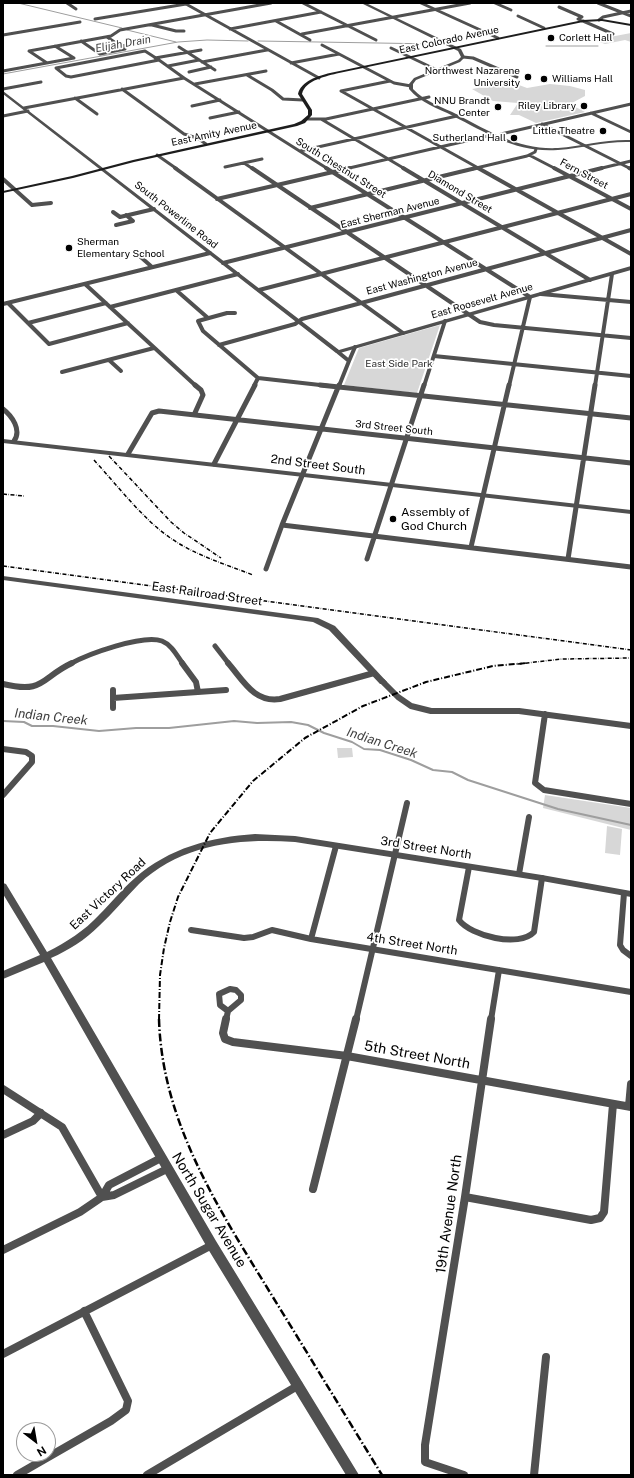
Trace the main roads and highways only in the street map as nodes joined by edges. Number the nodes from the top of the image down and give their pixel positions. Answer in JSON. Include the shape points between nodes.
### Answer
{"nodes":[{"id":1,"x":631,"y":25,"type":"edge"},
{"id":2,"x":308,"y":119,"type":"joint"},
{"id":3,"x":3,"y":192,"type":"edge"}],
"edges":[{"from":1,"to":2,"type":"main road","name":"East Colorado Avenue","via":[[599,20],[582,21],[363,66],[318,78],[300,89],[300,94],[310,110]]},
{"from":2,"to":3,"type":"main road","name":"East Amity Avenue","via":[[295,125]]}]}
